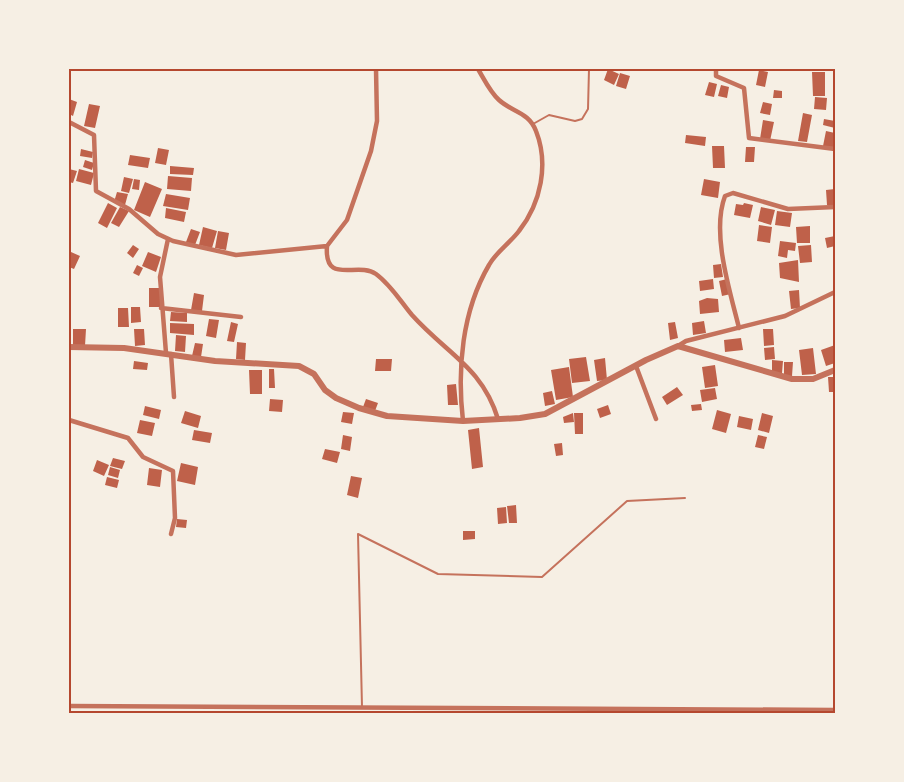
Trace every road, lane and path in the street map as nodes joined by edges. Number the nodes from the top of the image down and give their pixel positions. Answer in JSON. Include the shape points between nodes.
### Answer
{"nodes":[{"id":1,"x":376,"y":69,"type":"edge"},
{"id":2,"x":478,"y":69,"type":"edge"},
{"id":3,"x":589,"y":69,"type":"edge"},
{"id":4,"x":716,"y":69,"type":"edge"},
{"id":5,"x":69,"y":122,"type":"edge"},
{"id":6,"x":533,"y":124,"type":"junction"},
{"id":7,"x":835,"y":149,"type":"edge"},
{"id":8,"x":835,"y":207,"type":"edge"},
{"id":9,"x":168,"y":238,"type":"junction"},
{"id":10,"x":327,"y":246,"type":"junction"},
{"id":11,"x":835,"y":291,"type":"edge"},
{"id":12,"x":161,"y":308,"type":"junction"},
{"id":13,"x":241,"y":318,"type":"dead end"},
{"id":14,"x":740,"y":328,"type":"junction"},
{"id":15,"x":678,"y":346,"type":"junction"},
{"id":16,"x":69,"y":347,"type":"edge"},
{"id":17,"x":168,"y":353,"type":"junction"},
{"id":18,"x":462,"y":361,"type":"junction"},
{"id":19,"x":636,"y":366,"type":"junction"},
{"id":20,"x":835,"y":370,"type":"edge"},
{"id":21,"x":174,"y":397,"type":"dead end"},
{"id":22,"x":498,"y":419,"type":"junction"},
{"id":23,"x":656,"y":419,"type":"dead end"},
{"id":24,"x":69,"y":420,"type":"edge"},
{"id":25,"x":464,"y":421,"type":"junction"},
{"id":26,"x":685,"y":498,"type":"dead end"},
{"id":27,"x":171,"y":534,"type":"dead end"},
{"id":28,"x":69,"y":706,"type":"edge"},
{"id":29,"x":76,"y":706,"type":"junction"},
{"id":30,"x":362,"y":707,"type":"junction"},
{"id":31,"x":567,"y":710,"type":"edge"},
{"id":32,"x":585,"y":710,"type":"edge"},
{"id":33,"x":835,"y":710,"type":"edge"},
{"id":34,"x":76,"y":713,"type":"edge"}],
"edges":[{"from":1,"to":10,"type":"street","via":[[377,122],[371,152],[347,220]]},
{"from":2,"to":6,"type":"street","via":[[496,98],[524,114]]},
{"from":3,"to":6,"type":"lane","via":[[588,109],[582,119],[549,115]]},
{"from":4,"to":7,"type":"street","via":[[716,76],[744,88],[749,138]]},
{"from":5,"to":9,"type":"street","via":[[94,135],[96,191]]},
{"from":6,"to":18,"type":"street","via":[[543,170],[537,198],[520,231],[489,264],[472,305]]},
{"from":8,"to":14,"type":"street","via":[[788,209],[733,193],[725,196],[721,231],[724,265]]},
{"from":9,"to":10,"type":"street","via":[[236,255]]},
{"from":9,"to":12,"type":"street","via":[[160,277]]},
{"from":10,"to":18,"type":"street","via":[[328,258],[336,269],[375,273],[413,316]]},
{"from":11,"to":14,"type":"street","via":[[785,316]]},
{"from":12,"to":13,"type":"street"},
{"from":12,"to":17,"type":"street"},
{"from":14,"to":15,"type":"street"},
{"from":15,"to":19,"type":"street"},
{"from":15,"to":20,"type":"street","via":[[792,380],[813,379]]},
{"from":16,"to":17,"type":"street"},
{"from":17,"to":21,"type":"street"},
{"from":17,"to":25,"type":"street","via":[[215,361],[299,366],[314,374],[336,398],[359,408],[387,416]]},
{"from":18,"to":22,"type":"street","via":[[490,395]]},
{"from":18,"to":25,"type":"street","via":[[459,386]]},
{"from":19,"to":22,"type":"street","via":[[557,409]]},
{"from":19,"to":23,"type":"street"},
{"from":22,"to":25,"type":"street"},
{"from":24,"to":27,"type":"street","via":[[128,438],[143,457],[173,471],[175,518]]},
{"from":26,"to":30,"type":"lane","via":[[627,501],[542,577],[438,574],[358,534]]},
{"from":28,"to":29,"type":"street"},
{"from":29,"to":30,"type":"street"},
{"from":29,"to":34,"type":"street"},
{"from":30,"to":31,"type":"street"},
{"from":31,"to":32,"type":"street"},
{"from":32,"to":33,"type":"street"}]}
